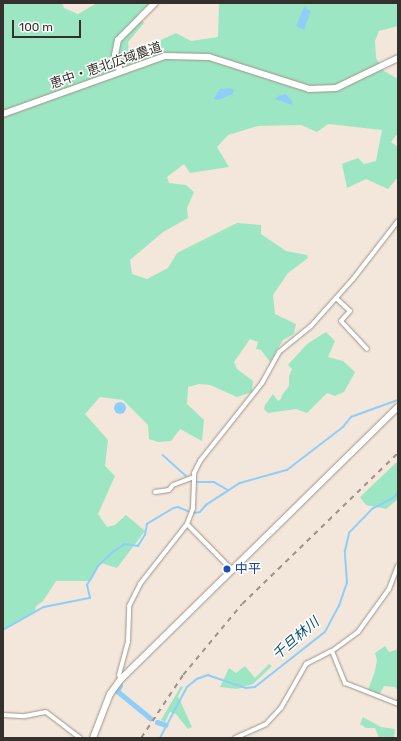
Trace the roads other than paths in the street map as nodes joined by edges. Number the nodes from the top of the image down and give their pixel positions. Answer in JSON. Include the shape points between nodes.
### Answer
{"nodes":[{"id":1,"x":155,"y":3,"type":"edge"},
{"id":2,"x":398,"y":58,"type":"edge"},
{"id":3,"x":120,"y":71,"type":"junction"},
{"id":4,"x":3,"y":114,"type":"edge"},
{"id":5,"x":398,"y":221,"type":"edge"},
{"id":6,"x":393,"y":228,"type":"junction"},
{"id":7,"x":398,"y":231,"type":"edge"},
{"id":8,"x":336,"y":298,"type":"junction"},
{"id":9,"x":367,"y":349,"type":"dead end"},
{"id":10,"x":398,"y":407,"type":"edge"},
{"id":11,"x":194,"y":477,"type":"junction"},
{"id":12,"x":155,"y":492,"type":"dead end"},
{"id":13,"x":187,"y":524,"type":"junction"},
{"id":14,"x":398,"y":566,"type":"edge"},
{"id":15,"x":232,"y":570,"type":"junction"},
{"id":16,"x":332,"y":651,"type":"junction"},
{"id":17,"x":121,"y":679,"type":"junction"},
{"id":18,"x":398,"y":704,"type":"edge"},
{"id":19,"x":3,"y":715,"type":"edge"},
{"id":20,"x":80,"y":738,"type":"edge"},
{"id":21,"x":93,"y":738,"type":"edge"},
{"id":22,"x":235,"y":738,"type":"edge"}],
"edges":[{"from":1,"to":3,"type":"street","via":[[118,40],[116,55]]},
{"from":2,"to":3,"type":"street","name":"恵中・恵北広域農道","via":[[341,86],[323,90],[300,88],[231,63],[200,55],[165,56]]},
{"from":3,"to":4,"type":"street","name":"恵中・恵北広域農道"},
{"from":5,"to":6,"type":"street"},
{"from":6,"to":7,"type":"street"},
{"from":6,"to":8,"type":"street"},
{"from":8,"to":9,"type":"street","via":[[350,311],[341,321]]},
{"from":8,"to":11,"type":"street","via":[[311,326],[279,352],[262,383],[207,449]]},
{"from":10,"to":15,"type":"street"},
{"from":11,"to":12,"type":"street","via":[[173,485],[169,490]]},
{"from":11,"to":13,"type":"street","via":[[194,508]]},
{"from":13,"to":15,"type":"street"},
{"from":13,"to":17,"type":"street","via":[[147,573],[131,600],[128,642],[119,675]]},
{"from":14,"to":16,"type":"street","via":[[389,589],[365,623],[352,637]]},
{"from":15,"to":17,"type":"street"},
{"from":16,"to":18,"type":"street","via":[[345,683]]},
{"from":16,"to":22,"type":"street","via":[[306,664],[281,708],[266,724]]},
{"from":17,"to":21,"type":"street","via":[[110,694]]},
{"from":19,"to":20,"type":"street","via":[[26,716],[46,712]]}]}
